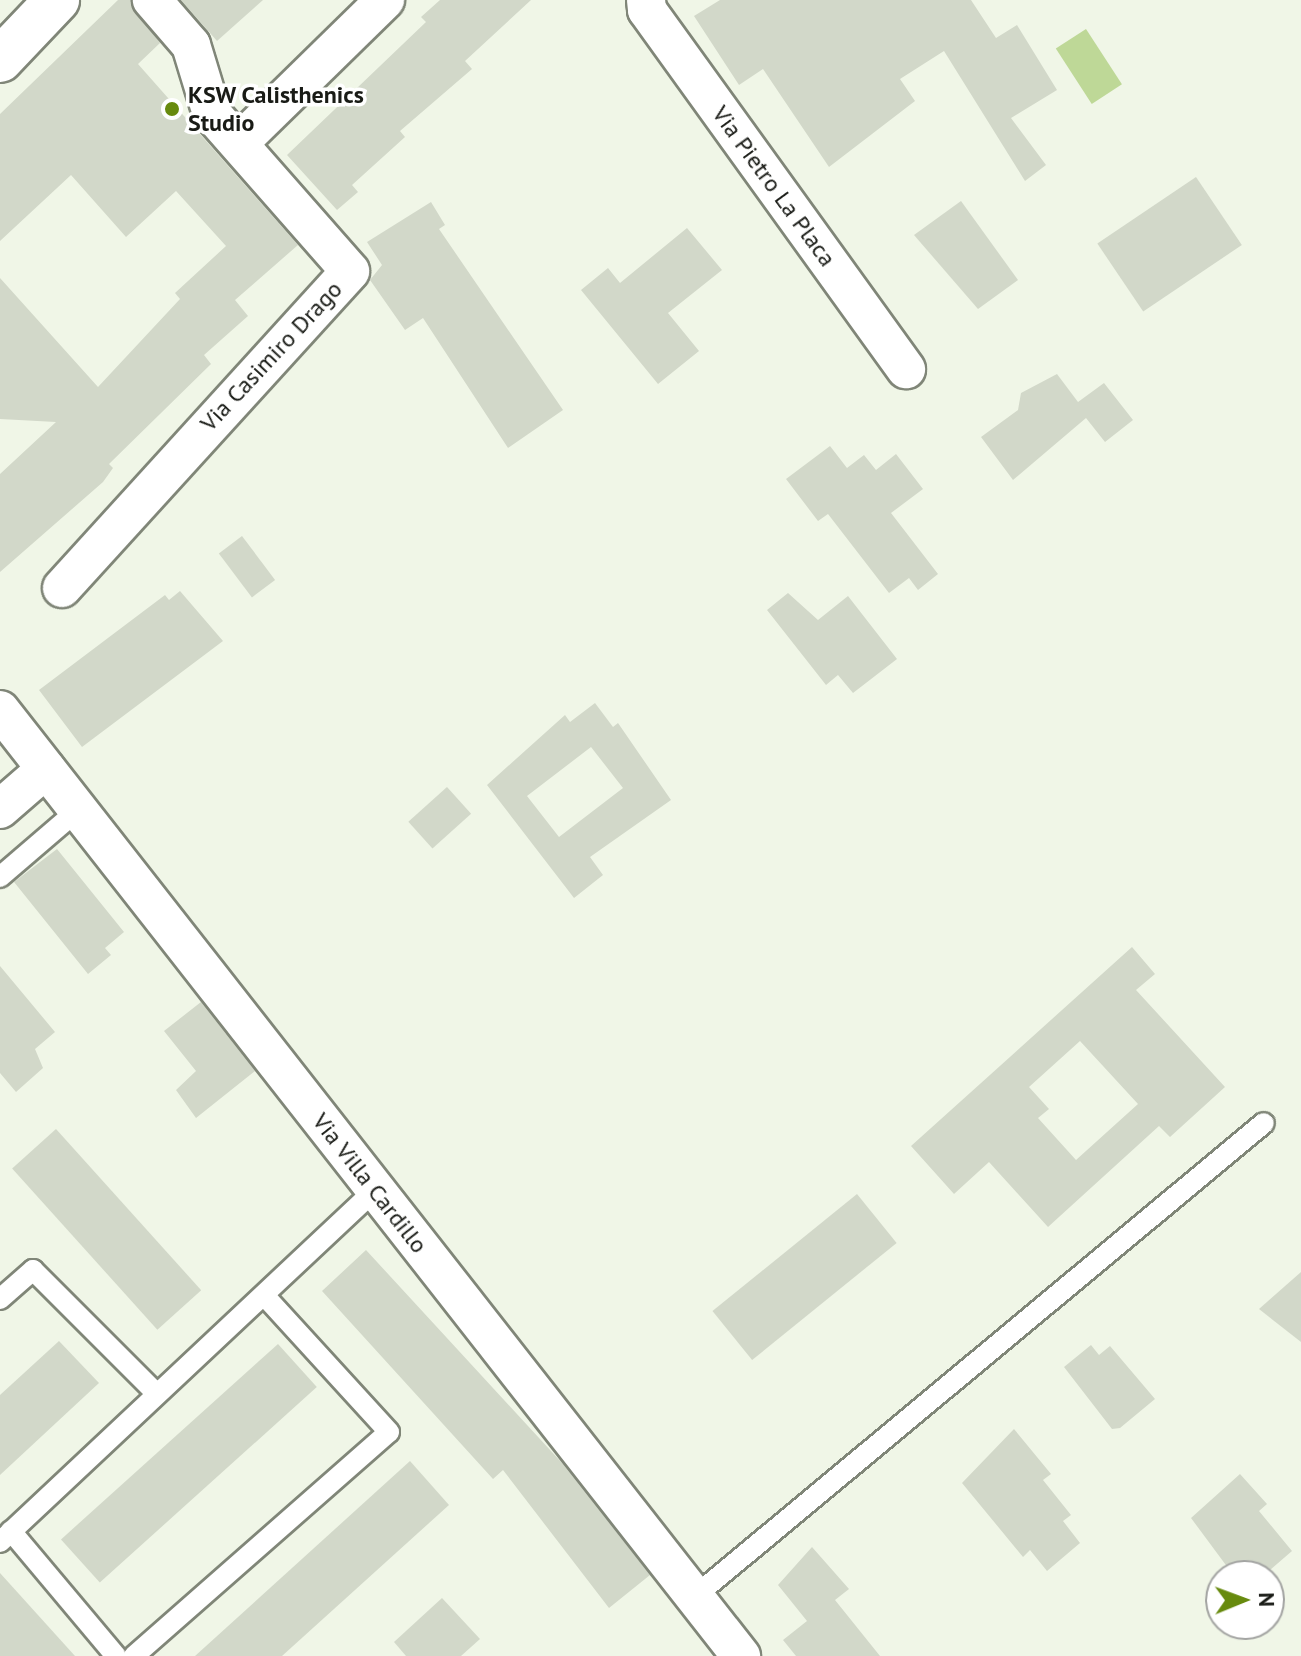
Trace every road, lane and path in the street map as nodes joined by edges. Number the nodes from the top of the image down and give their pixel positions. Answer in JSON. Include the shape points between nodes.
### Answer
{"nodes":[{"id":1,"x":57,"y":0,"type":"edge"},
{"id":2,"x":152,"y":0,"type":"edge"},
{"id":3,"x":385,"y":0,"type":"edge"},
{"id":4,"x":646,"y":0,"type":"edge"},
{"id":5,"x":0,"y":60,"type":"edge"},
{"id":6,"x":240,"y":142,"type":"junction"},
{"id":7,"x":906,"y":369,"type":"dead end"},
{"id":8,"x":62,"y":588,"type":"dead end"},
{"id":9,"x":0,"y":710,"type":"edge"},
{"id":10,"x":46,"y":769,"type":"junction"},
{"id":11,"x":0,"y":809,"type":"edge"},
{"id":12,"x":78,"y":810,"type":"junction"},
{"id":13,"x":0,"y":877,"type":"edge"},
{"id":14,"x":1264,"y":1123,"type":"dead end"},
{"id":15,"x":376,"y":1189,"type":"junction"},
{"id":16,"x":264,"y":1295,"type":"junction"},
{"id":17,"x":0,"y":1299,"type":"edge"},
{"id":18,"x":157,"y":1394,"type":"junction"},
{"id":19,"x":5,"y":1536,"type":"edge"},
{"id":20,"x":694,"y":1597,"type":"junction"},
{"id":21,"x":116,"y":1656,"type":"edge"},
{"id":22,"x":134,"y":1656,"type":"edge"},
{"id":23,"x":741,"y":1656,"type":"edge"}],
"edges":[{"from":1,"to":5,"type":"street"},
{"from":2,"to":6,"type":"street","name":"Via Casimiro Drago","via":[[191,45],[212,114]]},
{"from":3,"to":6,"type":"street"},
{"from":4,"to":7,"type":"street","name":"Via Pietro La Placa","via":[[647,10]]},
{"from":6,"to":8,"type":"street","name":"Via Casimiro Drago","via":[[350,271]]},
{"from":9,"to":10,"type":"street","name":"Via Villa Cardillo"},
{"from":10,"to":11,"type":"street"},
{"from":10,"to":12,"type":"street","name":"Via Villa Cardillo"},
{"from":12,"to":13,"type":"lane"},
{"from":12,"to":15,"type":"street","name":"Via Villa Cardillo"},
{"from":14,"to":20,"type":"lane"},
{"from":15,"to":16,"type":"lane"},
{"from":15,"to":20,"type":"street","name":"Via Villa Cardillo"},
{"from":16,"to":18,"type":"lane"},
{"from":16,"to":22,"type":"lane","via":[[389,1432]]},
{"from":17,"to":18,"type":"lane","via":[[33,1270]]},
{"from":18,"to":19,"type":"lane"},
{"from":19,"to":21,"type":"lane"},
{"from":20,"to":23,"type":"street","name":"Via Villa Cardillo"}]}
